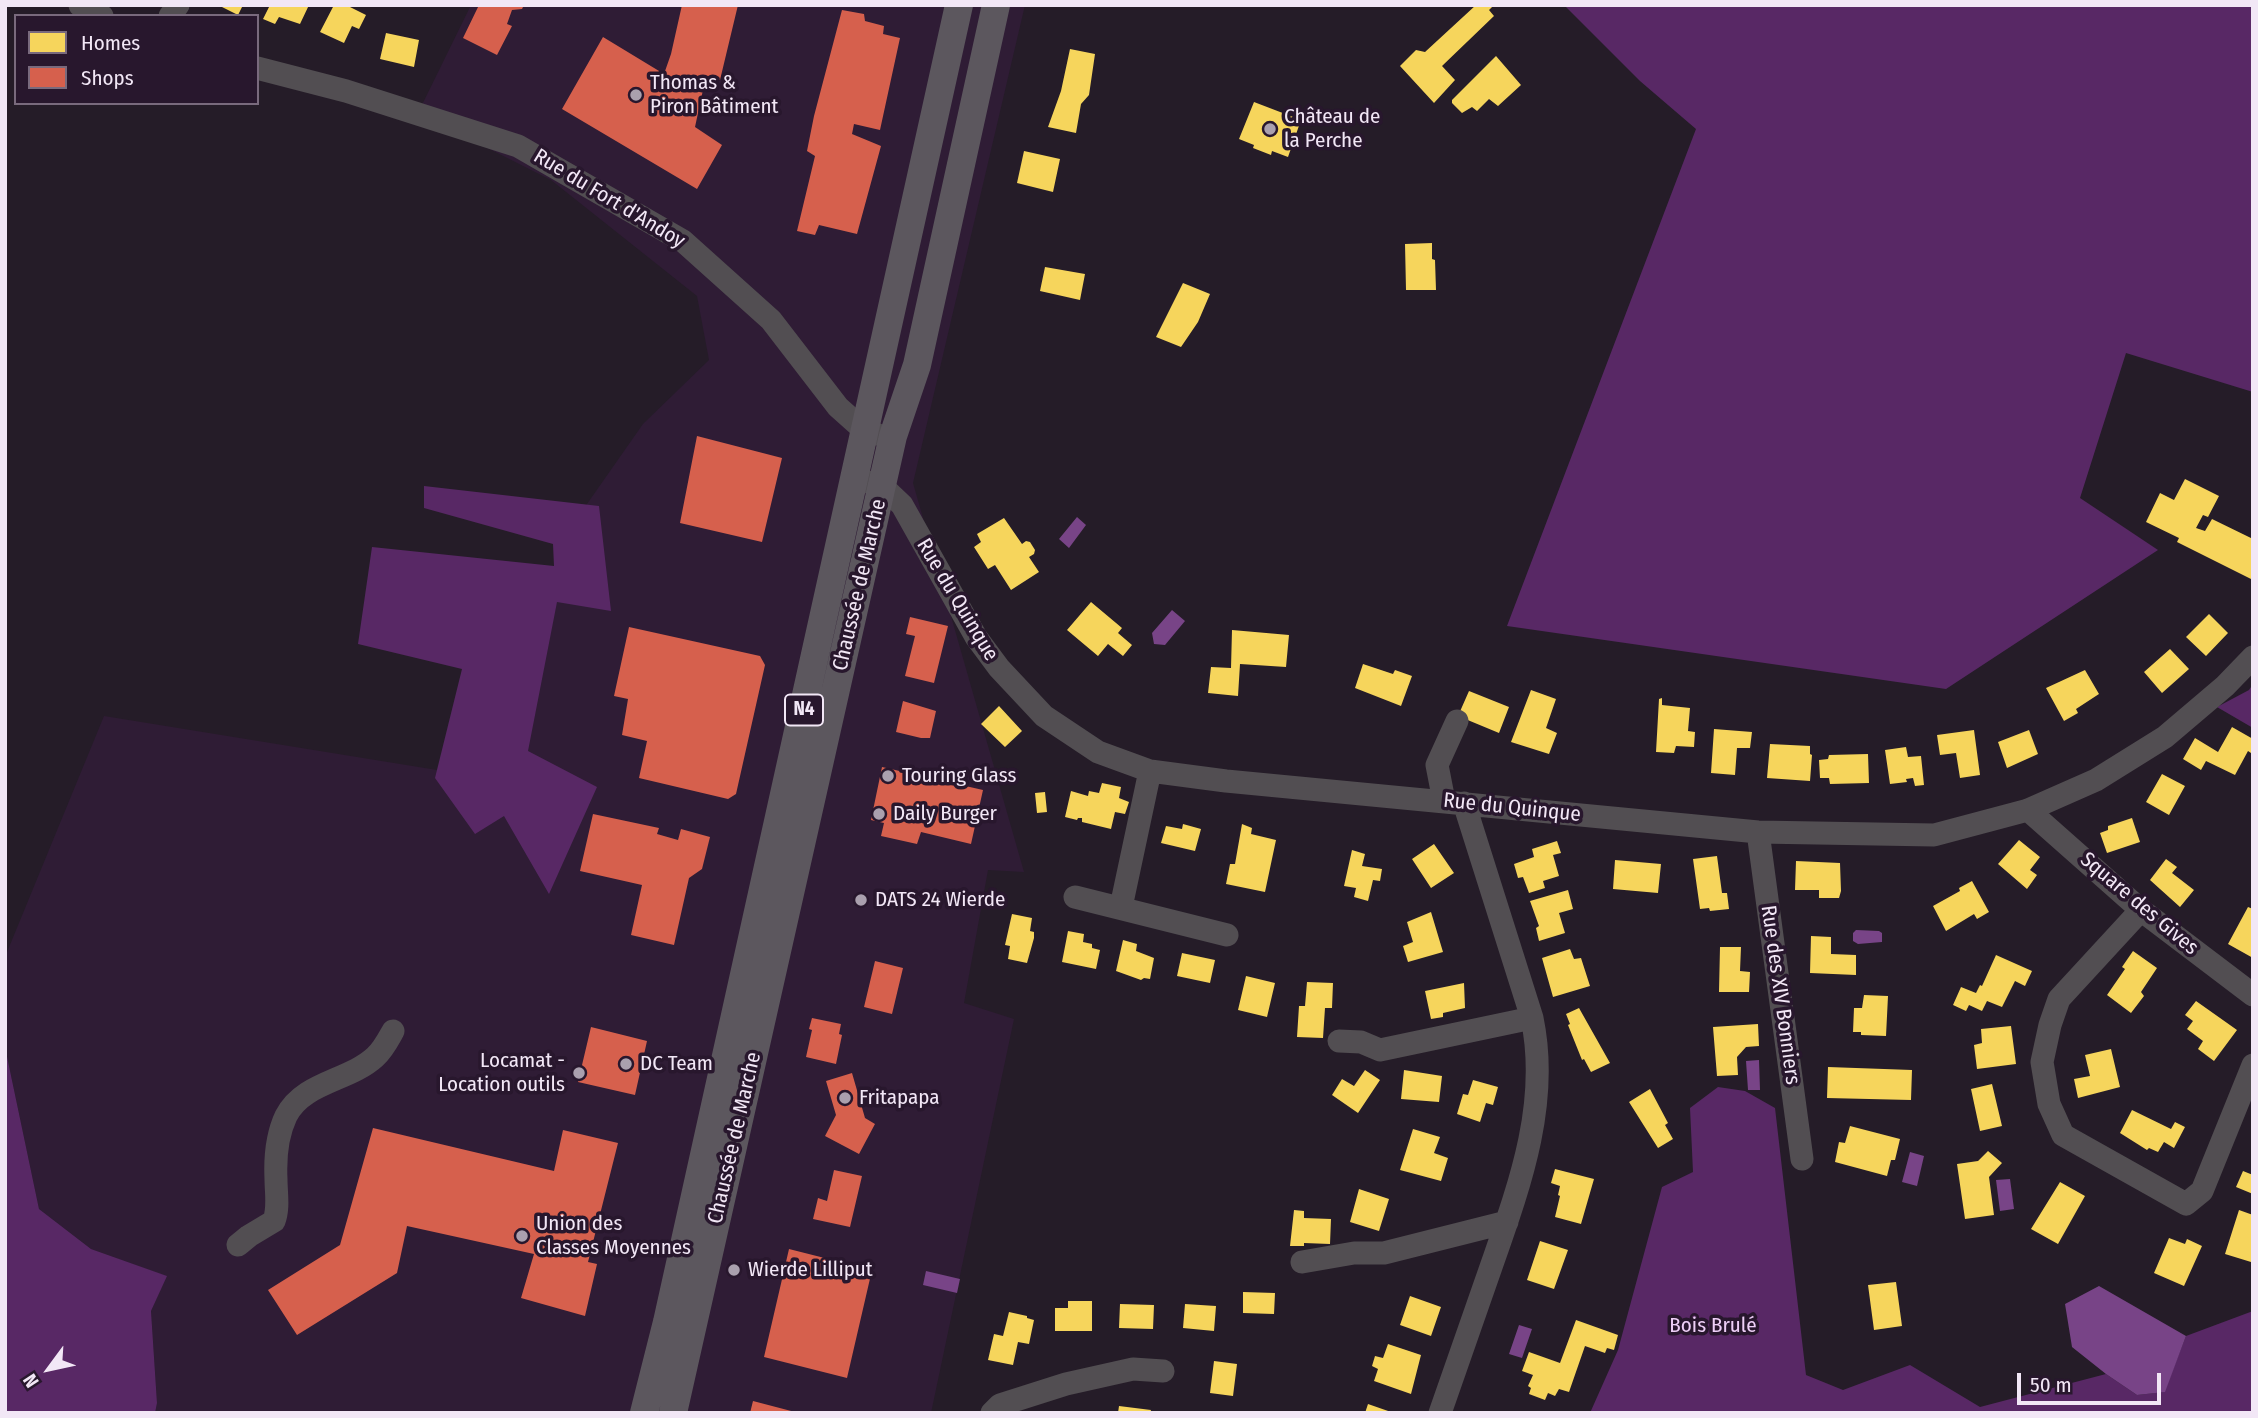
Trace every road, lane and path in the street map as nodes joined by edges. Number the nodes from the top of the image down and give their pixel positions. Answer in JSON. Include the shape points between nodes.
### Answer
{"nodes":[{"id":1,"x":80,"y":5,"type":"edge"},
{"id":2,"x":959,"y":5,"type":"edge"},
{"id":3,"x":996,"y":5,"type":"edge"},
{"id":4,"x":98,"y":14,"type":"edge"},
{"id":5,"x":259,"y":69,"type":"edge"},
{"id":6,"x":866,"y":432,"type":"junction"},
{"id":7,"x":893,"y":436,"type":"junction"},
{"id":8,"x":855,"y":479,"type":"junction"},
{"id":9,"x":882,"y":486,"type":"junction"},
{"id":10,"x":2253,"y":657,"type":"edge"},
{"id":11,"x":1457,"y":721,"type":"dead end"},
{"id":12,"x":1150,"y":771,"type":"junction"},
{"id":13,"x":1454,"y":802,"type":"junction"},
{"id":14,"x":2028,"y":810,"type":"junction"},
{"id":15,"x":1758,"y":832,"type":"junction"},
{"id":16,"x":1075,"y":897,"type":"dead end"},
{"id":17,"x":1121,"y":907,"type":"junction"},
{"id":18,"x":2141,"y":909,"type":"junction"},
{"id":19,"x":1227,"y":934,"type":"dead end"},
{"id":20,"x":2253,"y":995,"type":"edge"},
{"id":21,"x":1532,"y":1018,"type":"junction"},
{"id":22,"x":393,"y":1031,"type":"dead end"},
{"id":23,"x":1339,"y":1041,"type":"dead end"},
{"id":24,"x":2253,"y":1065,"type":"edge"},
{"id":25,"x":1802,"y":1158,"type":"dead end"},
{"id":26,"x":1507,"y":1222,"type":"junction"},
{"id":27,"x":238,"y":1245,"type":"dead end"},
{"id":28,"x":1301,"y":1262,"type":"dead end"},
{"id":29,"x":1163,"y":1371,"type":"dead end"},
{"id":30,"x":644,"y":1413,"type":"edge"},
{"id":31,"x":673,"y":1413,"type":"edge"},
{"id":32,"x":992,"y":1413,"type":"edge"},
{"id":33,"x":1440,"y":1413,"type":"edge"}],
"edges":[{"from":1,"to":4,"type":"street"},
{"from":2,"to":6,"type":"main road","name":"Chaussée de Marche","number":"N4"},
{"from":3,"to":7,"type":"main road","name":"Chaussée de Marche","number":"N4","via":[[917,365]]},
{"from":5,"to":6,"type":"street","name":"Rue du Fort d'Andoy","via":[[519,146],[683,241],[771,320],[838,407]]},
{"from":6,"to":7,"type":"street"},
{"from":6,"to":8,"type":"main road","name":"Chaussée de Marche","number":"N4"},
{"from":7,"to":9,"type":"main road","name":"Chaussée de Marche","number":"N4"},
{"from":8,"to":9,"type":"street"},
{"from":8,"to":30,"type":"main road","name":"Chaussée de Marche","number":"N4"},
{"from":9,"to":12,"type":"street","name":"Rue du Quinque","via":[[902,505],[976,637],[1023,697],[1098,752]]},
{"from":9,"to":31,"type":"main road","name":"Chaussée de Marche","number":"N4"},
{"from":10,"to":14,"type":"street","name":"Rue du Quinque","via":[[2165,737],[2096,780]]},
{"from":11,"to":13,"type":"street","via":[[1437,765]]},
{"from":12,"to":13,"type":"street","name":"Rue du Quinque"},
{"from":12,"to":17,"type":"street"},
{"from":13,"to":15,"type":"street","name":"Rue du Quinque"},
{"from":13,"to":21,"type":"street"},
{"from":14,"to":15,"type":"street","name":"Rue du Quinque","via":[[1934,835]]},
{"from":14,"to":18,"type":"street","name":"Square des Gives"},
{"from":15,"to":25,"type":"street","name":"Rue des XIV Bonniers"},
{"from":16,"to":17,"type":"street"},
{"from":17,"to":19,"type":"street"},
{"from":18,"to":20,"type":"street","name":"Square des Gives"},
{"from":18,"to":24,"type":"street","via":[[2059,999],[2050,1025],[2042,1062],[2049,1104],[2063,1135],[2186,1204],[2202,1191]]},
{"from":21,"to":23,"type":"street","via":[[1380,1051],[1361,1042]]},
{"from":21,"to":26,"type":"street","via":[[1538,1088],[1531,1140]]},
{"from":22,"to":27,"type":"street","via":[[377,1056],[298,1099],[287,1114],[276,1154],[278,1212],[274,1221]]},
{"from":26,"to":28,"type":"street","via":[[1384,1253]]},
{"from":26,"to":33,"type":"street"},
{"from":29,"to":32,"type":"street","via":[[1133,1369],[1066,1384],[1000,1405]]}]}
